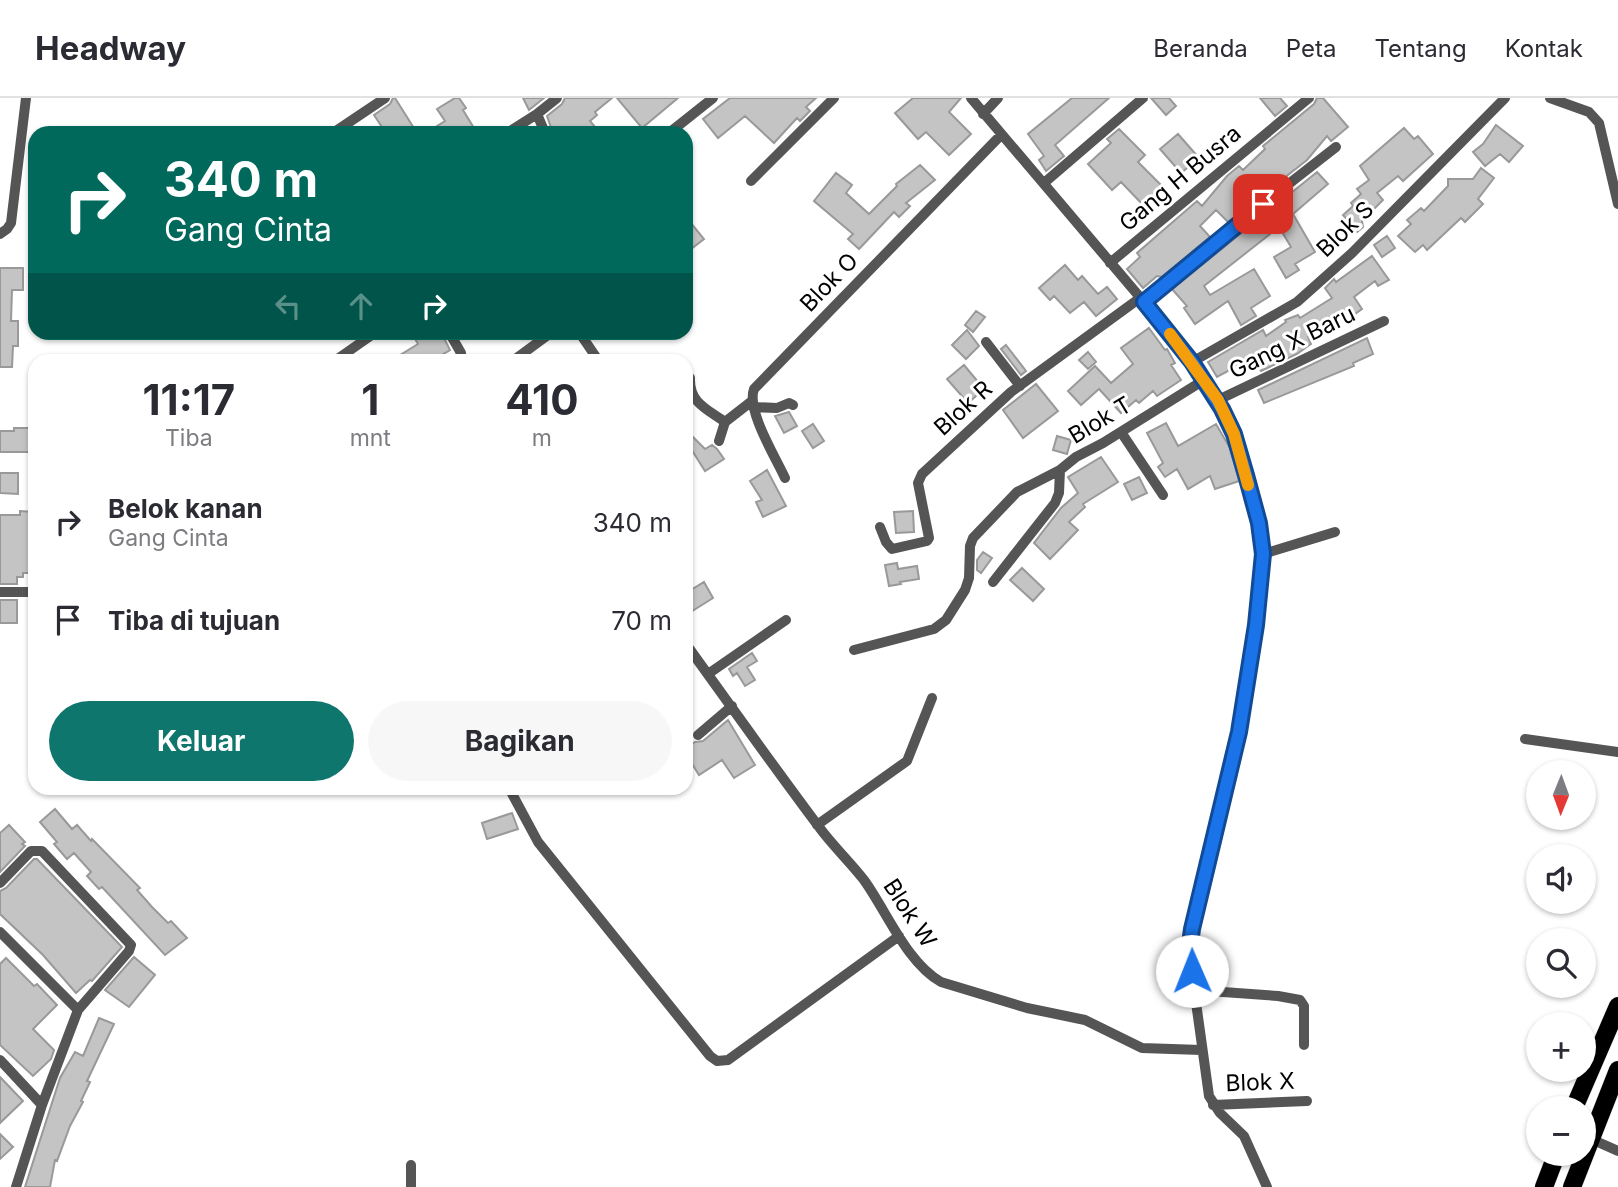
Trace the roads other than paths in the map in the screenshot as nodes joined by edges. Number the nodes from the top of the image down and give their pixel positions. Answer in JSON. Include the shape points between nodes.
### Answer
{"nodes":[{"id":1,"x":26,"y":98,"type":"edge"},
{"id":2,"x":385,"y":98,"type":"edge"},
{"id":3,"x":557,"y":98,"type":"edge"},
{"id":4,"x":713,"y":98,"type":"edge"},
{"id":5,"x":834,"y":98,"type":"edge"},
{"id":6,"x":971,"y":98,"type":"edge"},
{"id":7,"x":998,"y":98,"type":"edge"},
{"id":8,"x":1143,"y":98,"type":"edge"},
{"id":9,"x":1308,"y":98,"type":"edge"},
{"id":10,"x":1505,"y":98,"type":"edge"},
{"id":11,"x":1550,"y":98,"type":"edge"},
{"id":12,"x":537,"y":114,"type":"junction"},
{"id":13,"x":984,"y":114,"type":"junction"},
{"id":14,"x":343,"y":126,"type":"edge"},
{"id":15,"x":518,"y":126,"type":"edge"},
{"id":16,"x":542,"y":126,"type":"edge"},
{"id":17,"x":678,"y":126,"type":"edge"},
{"id":18,"x":1001,"y":135,"type":"junction"},
{"id":19,"x":1336,"y":148,"type":"dead end"},
{"id":20,"x":751,"y":181,"type":"dead end"},
{"id":21,"x":1044,"y":184,"type":"junction"},
{"id":22,"x":1618,"y":204,"type":"edge"},
{"id":23,"x":0,"y":234,"type":"edge"},
{"id":24,"x":1110,"y":263,"type":"junction"},
{"id":25,"x":1142,"y":300,"type":"junction"},
{"id":26,"x":1384,"y":321,"type":"dead end"},
{"id":27,"x":365,"y":340,"type":"edge"},
{"id":28,"x":541,"y":340,"type":"edge"},
{"id":29,"x":986,"y":342,"type":"dead end"},
{"id":30,"x":345,"y":354,"type":"edge"},
{"id":31,"x":522,"y":354,"type":"edge"},
{"id":32,"x":1192,"y":362,"type":"junction"},
{"id":33,"x":1204,"y":380,"type":"junction"},
{"id":34,"x":1020,"y":386,"type":"junction"},
{"id":35,"x":693,"y":397,"type":"edge"},
{"id":36,"x":1218,"y":400,"type":"junction"},
{"id":37,"x":752,"y":404,"type":"junction"},
{"id":38,"x":793,"y":405,"type":"dead end"},
{"id":39,"x":724,"y":422,"type":"junction"},
{"id":40,"x":1121,"y":432,"type":"junction"},
{"id":41,"x":719,"y":441,"type":"dead end"},
{"id":42,"x":1059,"y":470,"type":"junction"},
{"id":43,"x":785,"y":478,"type":"dead end"},
{"id":44,"x":1163,"y":495,"type":"dead end"},
{"id":45,"x":880,"y":527,"type":"dead end"},
{"id":46,"x":1335,"y":531,"type":"dead end"},
{"id":47,"x":1263,"y":554,"type":"junction"},
{"id":48,"x":993,"y":582,"type":"dead end"},
{"id":49,"x":0,"y":592,"type":"edge"},
{"id":50,"x":28,"y":592,"type":"edge"},
{"id":51,"x":786,"y":620,"type":"dead end"},
{"id":52,"x":854,"y":650,"type":"dead end"},
{"id":53,"x":693,"y":654,"type":"edge"},
{"id":54,"x":708,"y":674,"type":"junction"},
{"id":55,"x":932,"y":698,"type":"dead end"},
{"id":56,"x":732,"y":706,"type":"junction"},
{"id":57,"x":698,"y":735,"type":"dead end"},
{"id":58,"x":1525,"y":739,"type":"dead end"},
{"id":59,"x":1618,"y":752,"type":"edge"},
{"id":60,"x":513,"y":795,"type":"edge"},
{"id":61,"x":817,"y":825,"type":"junction"},
{"id":62,"x":0,"y":883,"type":"edge"},
{"id":63,"x":0,"y":932,"type":"edge"},
{"id":64,"x":899,"y":936,"type":"junction"},
{"id":65,"x":1195,"y":990,"type":"junction"},
{"id":66,"x":1618,"y":1006,"type":"edge"},
{"id":67,"x":78,"y":1010,"type":"junction"},
{"id":68,"x":1304,"y":1045,"type":"dead end"},
{"id":69,"x":1201,"y":1050,"type":"junction"},
{"id":70,"x":0,"y":1060,"type":"edge"},
{"id":71,"x":1618,"y":1070,"type":"edge"},
{"id":72,"x":1584,"y":1084,"type":"junction"},
{"id":73,"x":1579,"y":1096,"type":"edge"},
{"id":74,"x":1606,"y":1099,"type":"junction"},
{"id":75,"x":1307,"y":1101,"type":"dead end"},
{"id":76,"x":42,"y":1105,"type":"junction"},
{"id":77,"x":1213,"y":1105,"type":"junction"},
{"id":78,"x":1596,"y":1126,"type":"edge"},
{"id":79,"x":1596,"y":1141,"type":"edge"},
{"id":80,"x":1618,"y":1151,"type":"edge"},
{"id":81,"x":411,"y":1165,"type":"dead end"},
{"id":82,"x":1552,"y":1166,"type":"edge"},
{"id":83,"x":1580,"y":1166,"type":"edge"},
{"id":84,"x":16,"y":1187,"type":"edge"},
{"id":85,"x":411,"y":1187,"type":"edge"},
{"id":86,"x":1267,"y":1187,"type":"edge"},
{"id":87,"x":1544,"y":1187,"type":"edge"},
{"id":88,"x":1572,"y":1187,"type":"edge"}],
"edges":[{"from":1,"to":23,"type":"street","via":[[11,223]]},
{"from":2,"to":14,"type":"street"},
{"from":3,"to":12,"type":"street"},
{"from":4,"to":17,"type":"street"},
{"from":5,"to":20,"type":"street"},
{"from":6,"to":13,"type":"street"},
{"from":7,"to":13,"type":"street"},
{"from":8,"to":21,"type":"street"},
{"from":9,"to":24,"type":"street","name":"Gang H Busra"},
{"from":10,"to":32,"type":"street","name":"Blok S","via":[[1352,253],[1297,302]]},
{"from":11,"to":22,"type":"street","via":[[1589,112],[1599,123]]},
{"from":12,"to":15,"type":"street"},
{"from":12,"to":16,"type":"street"},
{"from":13,"to":18,"type":"street"},
{"from":18,"to":21,"type":"street"},
{"from":18,"to":37,"type":"street","name":"Blok O","via":[[754,389]]},
{"from":19,"to":25,"type":"street","name":"Blok R"},
{"from":21,"to":24,"type":"street"},
{"from":24,"to":25,"type":"street"},
{"from":25,"to":32,"type":"street"},
{"from":25,"to":34,"type":"street","name":"Blok R"},
{"from":26,"to":36,"type":"street","name":"Gang X Baru"},
{"from":27,"to":30,"type":"street"},
{"from":28,"to":31,"type":"street"},
{"from":29,"to":34,"type":"street"},
{"from":32,"to":33,"type":"street"},
{"from":33,"to":36,"type":"street"},
{"from":33,"to":40,"type":"street","name":"Blok T"},
{"from":34,"to":45,"type":"street","name":"Blok R","via":[[922,474],[918,483],[927,541],[892,549]]},
{"from":35,"to":39,"type":"street"},
{"from":36,"to":47,"type":"street","via":[[1234,434]]},
{"from":37,"to":38,"type":"street","via":[[769,409]]},
{"from":37,"to":39,"type":"street"},
{"from":37,"to":43,"type":"street"},
{"from":39,"to":41,"type":"street"},
{"from":40,"to":42,"type":"street","name":"Blok T"},
{"from":40,"to":44,"type":"street"},
{"from":42,"to":48,"type":"street","name":"Blok T","via":[[1055,503]]},
{"from":42,"to":52,"type":"street","via":[[1017,492],[973,538],[969,578],[946,621]]},
{"from":46,"to":47,"type":"street"},
{"from":47,"to":65,"type":"street","via":[[1239,732],[1192,929],[1189,952]]},
{"from":49,"to":50,"type":"street"},
{"from":51,"to":54,"type":"street"},
{"from":53,"to":54,"type":"street","name":"Blok W"},
{"from":54,"to":56,"type":"street","name":"Blok W"},
{"from":55,"to":61,"type":"street","via":[[907,761]]},
{"from":56,"to":57,"type":"street"},
{"from":56,"to":61,"type":"street","name":"Blok W"},
{"from":58,"to":59,"type":"street"},
{"from":60,"to":64,"type":"street","via":[[538,842],[717,1061],[727,1060]]},
{"from":61,"to":64,"type":"street","name":"Blok W","via":[[861,877]]},
{"from":62,"to":67,"type":"street","via":[[31,851],[42,850],[130,942],[129,951]]},
{"from":63,"to":67,"type":"street"},
{"from":64,"to":69,"type":"street","name":"Blok W","via":[[917,963],[941,982],[1027,1009],[1085,1020],[1142,1048]]},
{"from":65,"to":68,"type":"street","via":[[1300,1000]]},
{"from":65,"to":69,"type":"street"},
{"from":66,"to":72,"type":"main road"},
{"from":67,"to":76,"type":"street"},
{"from":69,"to":77,"type":"street"},
{"from":70,"to":76,"type":"street"},
{"from":71,"to":74,"type":"main road"},
{"from":72,"to":73,"type":"main road"},
{"from":72,"to":74,"type":"main road"},
{"from":74,"to":78,"type":"main road"},
{"from":75,"to":77,"type":"street","name":"Blok X"},
{"from":76,"to":84,"type":"street"},
{"from":77,"to":86,"type":"street","via":[[1244,1136]]},
{"from":79,"to":80,"type":"street"},
{"from":81,"to":85,"type":"street"},
{"from":82,"to":87,"type":"main road"},
{"from":83,"to":88,"type":"main road"}]}
